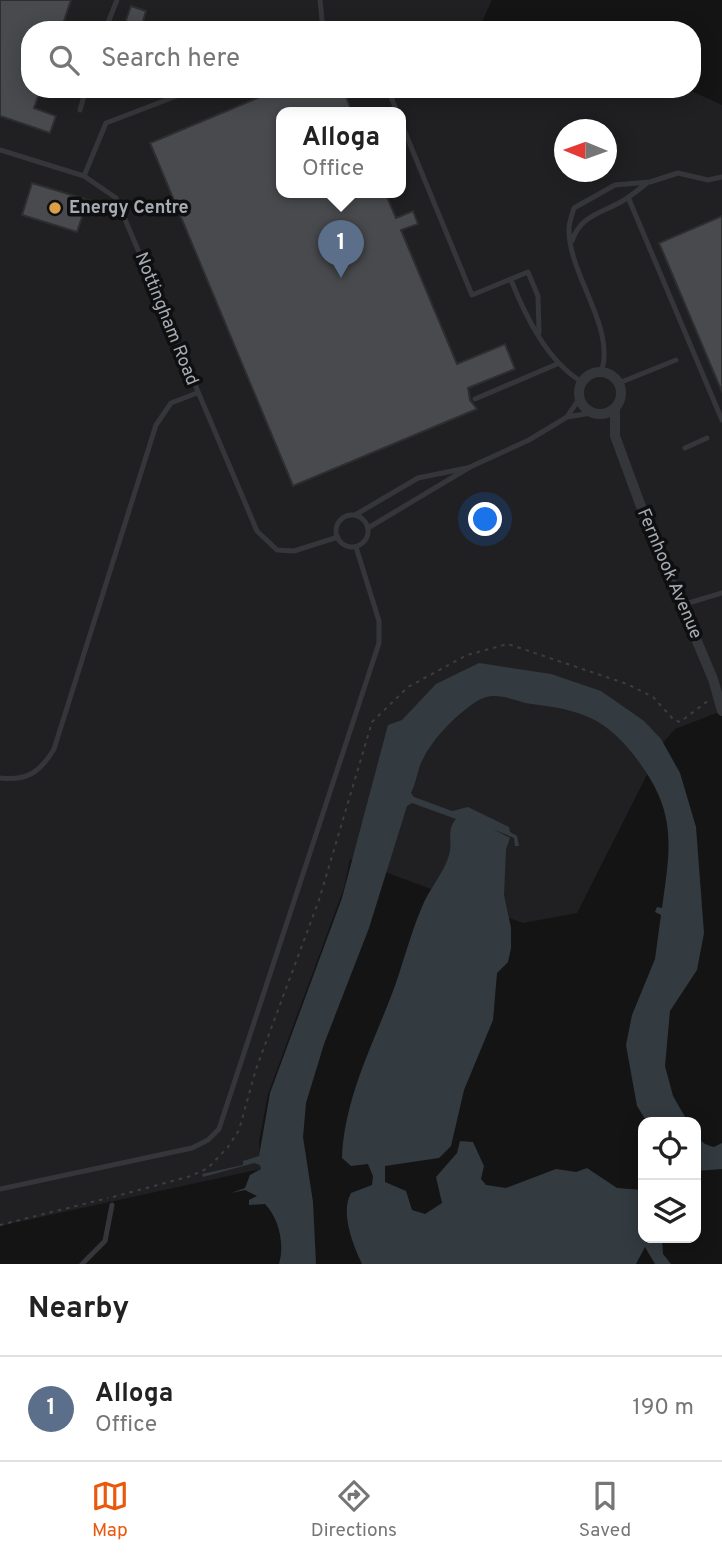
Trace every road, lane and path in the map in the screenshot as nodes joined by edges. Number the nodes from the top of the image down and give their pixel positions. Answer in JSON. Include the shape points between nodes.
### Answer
{"nodes":[{"id":1,"x":117,"y":0,"type":"edge"},
{"id":2,"x":320,"y":0,"type":"edge"},
{"id":3,"x":109,"y":21,"type":"edge"},
{"id":4,"x":322,"y":21,"type":"edge"},
{"id":5,"x":83,"y":98,"type":"edge"},
{"id":6,"x":171,"y":98,"type":"edge"},
{"id":7,"x":80,"y":110,"type":"dead end"},
{"id":8,"x":406,"y":132,"type":"edge"},
{"id":9,"x":0,"y":150,"type":"edge"},
{"id":10,"x":84,"y":176,"type":"junction"},
{"id":11,"x":722,"y":177,"type":"edge"},
{"id":12,"x":650,"y":182,"type":"junction"},
{"id":13,"x":628,"y":197,"type":"junction"},
{"id":14,"x":572,"y":244,"type":"junction"},
{"id":15,"x":511,"y":280,"type":"junction"},
{"id":16,"x":539,"y":333,"type":"junction"},
{"id":17,"x":676,"y":360,"type":"dead end"},
{"id":18,"x":557,"y":364,"type":"junction"},
{"id":19,"x":601,"y":372,"type":"junction"},
{"id":20,"x":582,"y":382,"type":"junction"},
{"id":21,"x":619,"y":383,"type":"junction"},
{"id":22,"x":197,"y":393,"type":"junction"},
{"id":23,"x":475,"y":399,"type":"dead end"},
{"id":24,"x":579,"y":399,"type":"junction"},
{"id":25,"x":615,"y":408,"type":"junction"},
{"id":26,"x":593,"y":414,"type":"junction"},
{"id":27,"x":566,"y":417,"type":"junction"},
{"id":28,"x":722,"y":420,"type":"edge"},
{"id":29,"x":615,"y":436,"type":"junction"},
{"id":30,"x":707,"y":438,"type":"dead end"},
{"id":31,"x":685,"y":448,"type":"dead end"},
{"id":32,"x":470,"y":467,"type":"junction"},
{"id":33,"x":355,"y":515,"type":"junction"},
{"id":34,"x":368,"y":528,"type":"junction"},
{"id":35,"x":338,"y":537,"type":"junction"},
{"id":36,"x":356,"y":547,"type":"junction"},
{"id":37,"x":722,"y":593,"type":"edge"},
{"id":38,"x":682,"y":605,"type":"junction"},
{"id":39,"x":717,"y":693,"type":"junction"},
{"id":40,"x":722,"y":711,"type":"edge"},
{"id":41,"x":0,"y":778,"type":"edge"},
{"id":42,"x":0,"y":1189,"type":"edge"},
{"id":43,"x":112,"y":1205,"type":"dead end"},
{"id":44,"x":0,"y":1225,"type":"edge"},
{"id":45,"x":82,"y":1264,"type":"edge"}],
"edges":[{"from":1,"to":3,"type":"lane"},
{"from":2,"to":4,"type":"lane"},
{"from":5,"to":7,"type":"lane"},
{"from":6,"to":10,"type":"lane","via":[[106,123]]},
{"from":8,"to":15,"type":"lane","via":[[472,295]]},
{"from":9,"to":10,"type":"lane","name":"Nottingham Road"},
{"from":10,"to":22,"type":"lane","name":"Nottingham Road","via":[[116,198]]},
{"from":11,"to":12,"type":"lane","via":[[708,180],[678,173]]},
{"from":12,"to":13,"type":"lane"},
{"from":12,"to":14,"type":"lane","via":[[615,185],[589,196],[574,208],[569,230]]},
{"from":13,"to":14,"type":"lane","via":[[576,228]]},
{"from":13,"to":28,"type":"lane"},
{"from":14,"to":19,"type":"lane","via":[[603,340]]},
{"from":15,"to":16,"type":"lane"},
{"from":15,"to":16,"type":"lane","via":[[528,272],[538,296]]},
{"from":16,"to":18,"type":"lane"},
{"from":17,"to":21,"type":"lane"},
{"from":18,"to":20,"type":"lane"},
{"from":18,"to":23,"type":"lane"},
{"from":19,"to":20,"type":"street"},
{"from":19,"to":21,"type":"street"},
{"from":20,"to":24,"type":"street"},
{"from":21,"to":25,"type":"street","via":[[621,396]]},
{"from":22,"to":35,"type":"lane","name":"Nottingham Road","via":[[266,544],[277,551],[294,551]]},
{"from":22,"to":41,"type":"lane","via":[[171,403],[156,425],[54,749],[42,769],[26,778]]},
{"from":24,"to":26,"type":"street"},
{"from":24,"to":27,"type":"lane"},
{"from":25,"to":26,"type":"street"},
{"from":25,"to":29,"type":"street","name":"Fernhook Avenue"},
{"from":26,"to":27,"type":"lane"},
{"from":26,"to":29,"type":"street","name":"Fernhook Avenue"},
{"from":27,"to":32,"type":"lane"},
{"from":29,"to":38,"type":"street","name":"Fernhook Avenue"},
{"from":30,"to":31,"type":"lane"},
{"from":32,"to":33,"type":"lane","via":[[418,478]]},
{"from":32,"to":34,"type":"lane"},
{"from":33,"to":34,"type":"lane"},
{"from":33,"to":35,"type":"lane","via":[[340,521]]},
{"from":34,"to":36,"type":"lane","via":[[366,540]]},
{"from":35,"to":36,"type":"lane","via":[[345,546]]},
{"from":36,"to":42,"type":"lane","via":[[379,621],[379,643],[219,1129],[192,1148]]},
{"from":37,"to":38,"type":"lane"},
{"from":38,"to":39,"type":"street","name":"Fernhook Avenue"},
{"from":39,"to":40,"type":"street","name":"Fernhook Avenue"},
{"from":39,"to":44,"type":"path","via":[[680,722],[653,698],[627,684],[508,644],[467,655],[408,687],[372,722],[319,900],[256,1069],[239,1130],[228,1147],[208,1168],[191,1176]]},
{"from":43,"to":45,"type":"lane","via":[[106,1241]]}]}
